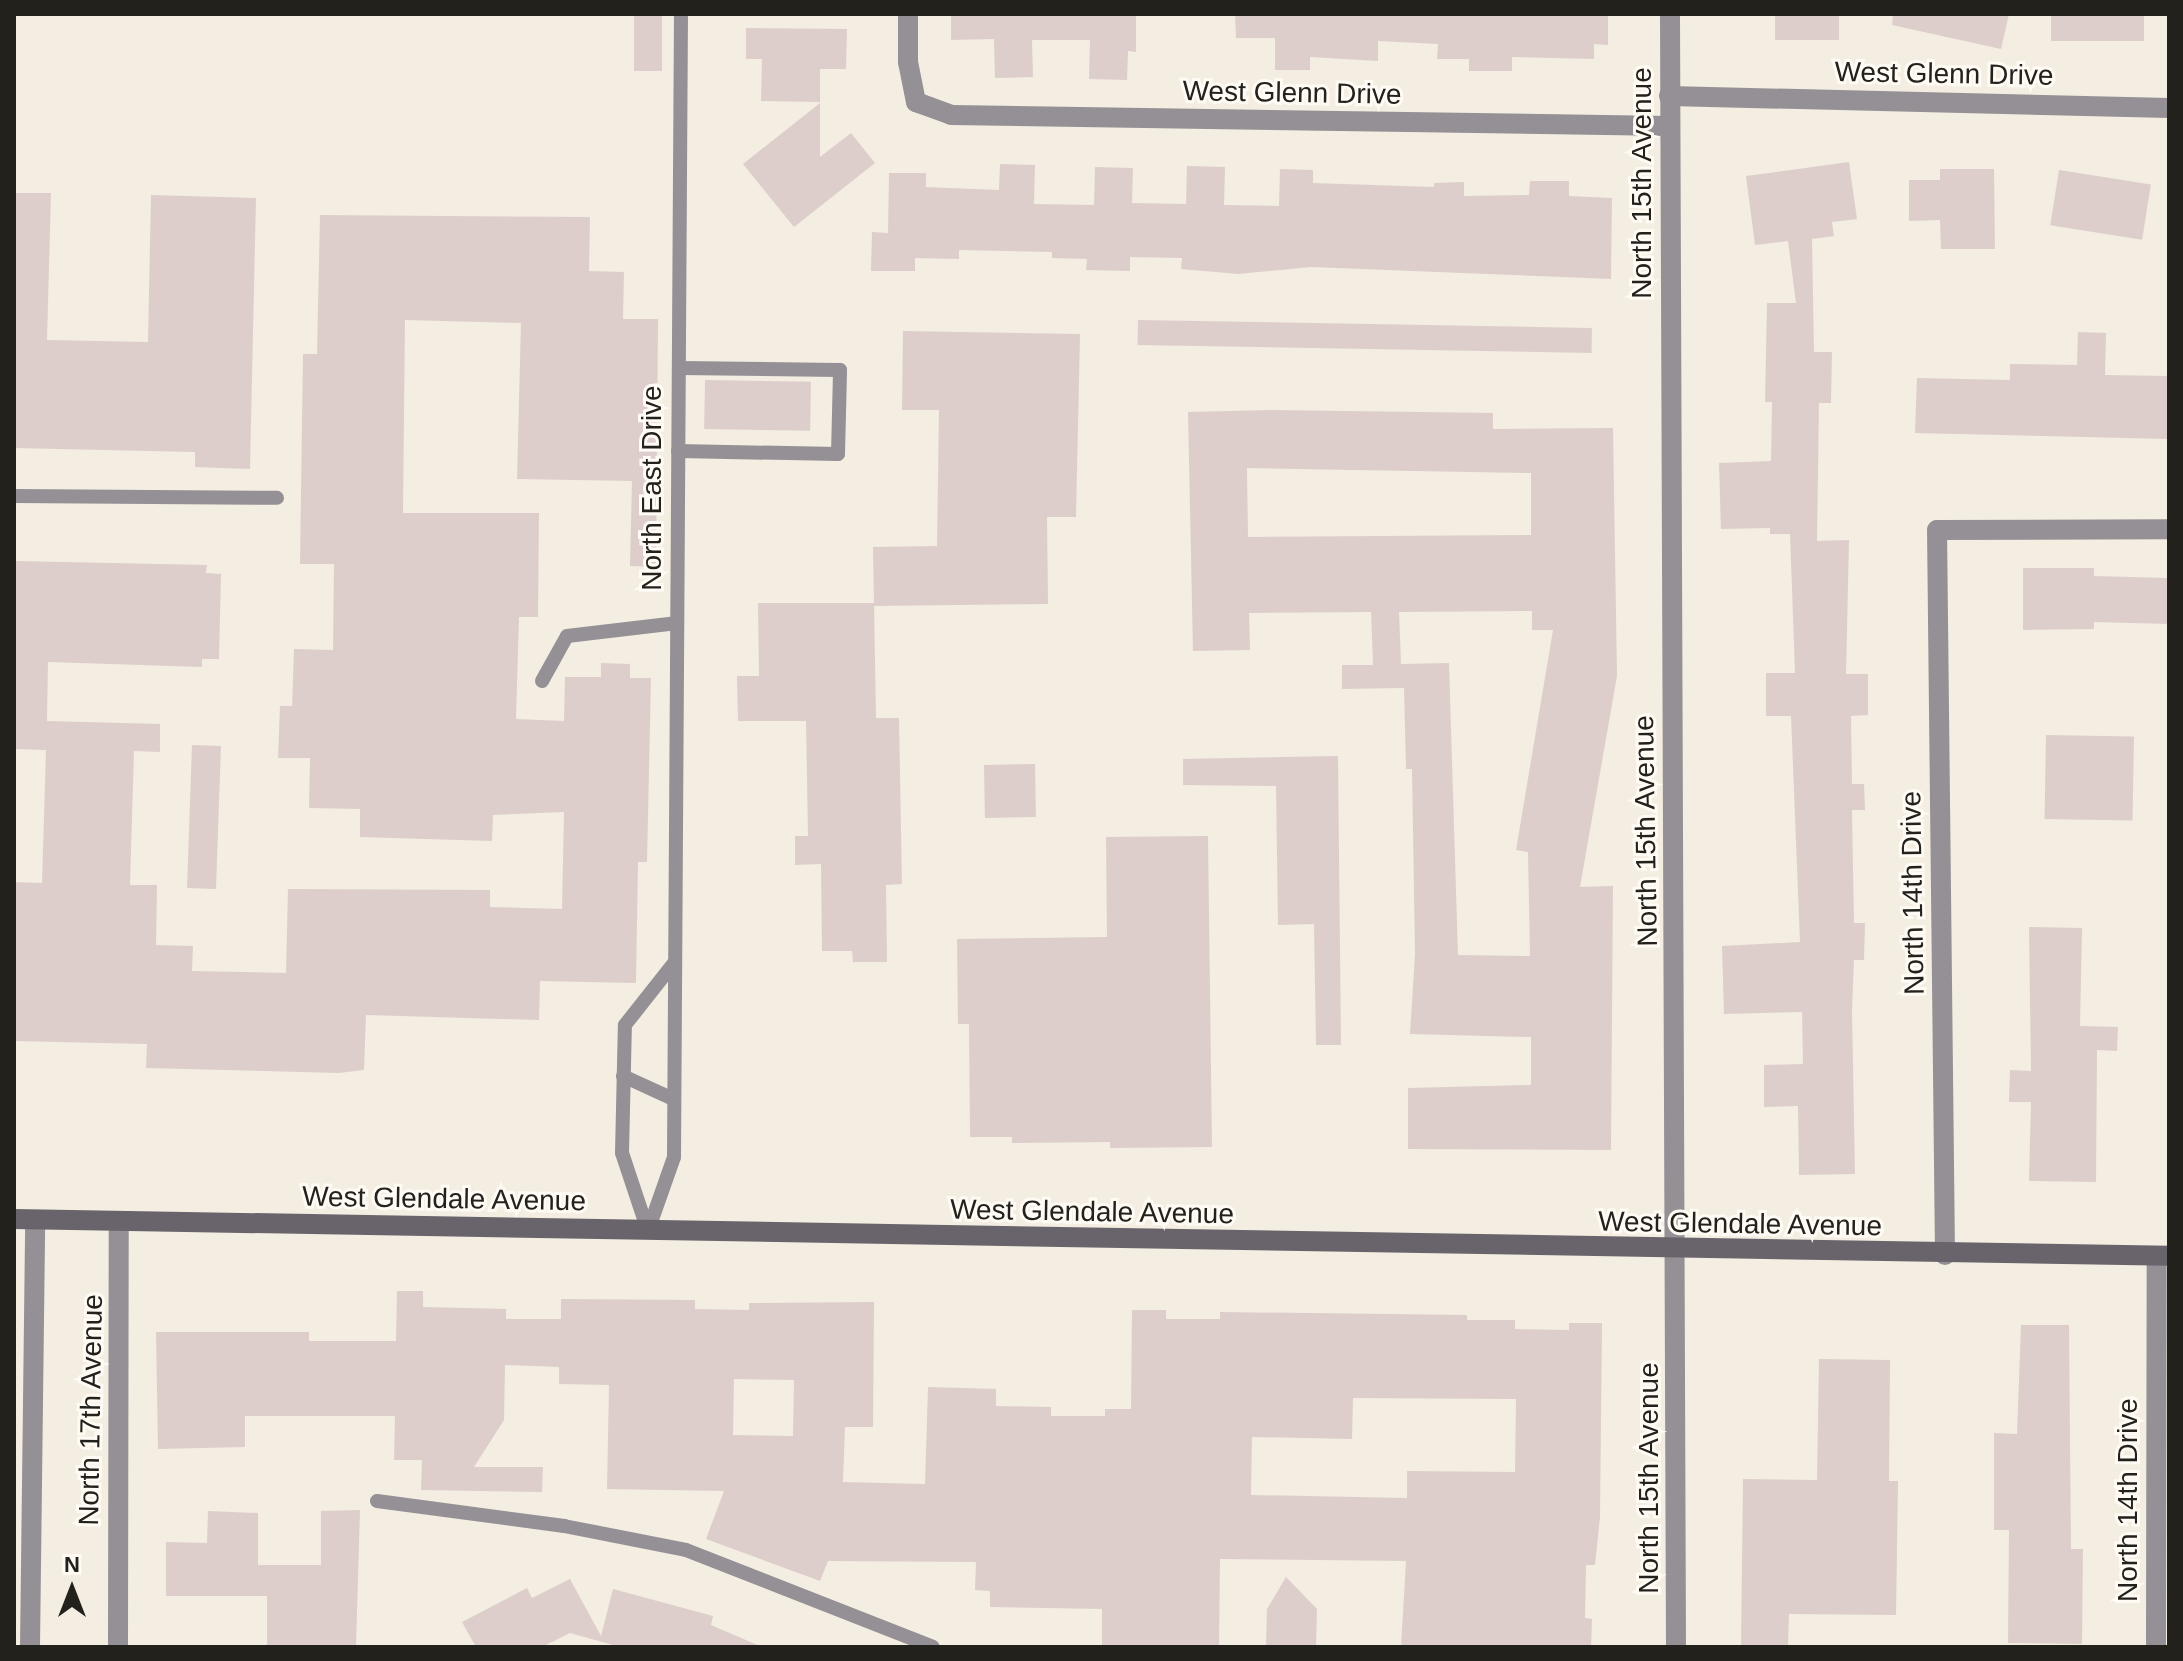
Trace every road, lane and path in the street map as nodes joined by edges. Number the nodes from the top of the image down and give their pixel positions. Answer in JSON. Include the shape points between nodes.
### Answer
{"nodes":[{"id":1,"x":681,"y":14,"type":"edge"},
{"id":2,"x":908,"y":14,"type":"edge"},
{"id":3,"x":1670,"y":14,"type":"edge"},
{"id":4,"x":1669,"y":96,"type":"junction"},
{"id":5,"x":2169,"y":108,"type":"edge"},
{"id":6,"x":1669,"y":126,"type":"junction"},
{"id":7,"x":679,"y":368,"type":"junction"},
{"id":8,"x":678,"y":451,"type":"junction"},
{"id":9,"x":14,"y":496,"type":"edge"},
{"id":10,"x":277,"y":498,"type":"dead end"},
{"id":11,"x":2169,"y":529,"type":"edge"},
{"id":12,"x":677,"y":623,"type":"junction"},
{"id":13,"x":542,"y":681,"type":"dead end"},
{"id":14,"x":674,"y":963,"type":"junction"},
{"id":15,"x":623,"y":1076,"type":"junction"},
{"id":16,"x":673,"y":1099,"type":"junction"},
{"id":17,"x":24,"y":1219,"type":"edge"},
{"id":18,"x":119,"y":1221,"type":"junction"},
{"id":19,"x":648,"y":1231,"type":"junction"},
{"id":20,"x":1678,"y":1250,"type":"junction"},
{"id":21,"x":1945,"y":1255,"type":"junction"},
{"id":22,"x":2163,"y":1256,"type":"edge"},
{"id":23,"x":377,"y":1501,"type":"dead end"},
{"id":24,"x":30,"y":1647,"type":"edge"},
{"id":25,"x":118,"y":1647,"type":"edge"},
{"id":26,"x":933,"y":1647,"type":"edge"},
{"id":27,"x":1676,"y":1647,"type":"edge"},
{"id":28,"x":2156,"y":1647,"type":"edge"}],
"edges":[{"from":1,"to":7,"type":"lane","name":"North East Drive"},
{"from":2,"to":6,"type":"street","name":"West Glenn Drive","via":[[908,62],[916,102],[951,115]]},
{"from":3,"to":4,"type":"street","name":"North 15th Avenue"},
{"from":4,"to":5,"type":"street","name":"West Glenn Drive"},
{"from":4,"to":6,"type":"street","name":"North 15th Avenue"},
{"from":6,"to":20,"type":"street","name":"North 15th Avenue"},
{"from":7,"to":8,"type":"lane","name":"North East Drive"},
{"from":7,"to":8,"type":"lane","via":[[840,370],[838,454]]},
{"from":8,"to":12,"type":"lane","name":"North East Drive"},
{"from":9,"to":10,"type":"lane"},
{"from":11,"to":21,"type":"street","name":"North 14th Drive","via":[[1937,530]]},
{"from":12,"to":13,"type":"lane","via":[[567,636]]},
{"from":12,"to":14,"type":"lane","name":"North East Drive"},
{"from":14,"to":15,"type":"lane","via":[[625,1025]]},
{"from":14,"to":16,"type":"lane","name":"North East Drive"},
{"from":15,"to":16,"type":"lane"},
{"from":15,"to":19,"type":"lane","via":[[622,1153]]},
{"from":16,"to":19,"type":"lane","name":"North East Drive","via":[[674,1157]]},
{"from":17,"to":18,"type":"main road","name":"West Glendale Avenue"},
{"from":17,"to":24,"type":"street","name":"North 17th Avenue"},
{"from":18,"to":19,"type":"main road","name":"West Glendale Avenue"},
{"from":18,"to":25,"type":"street","name":"North 17th Avenue"},
{"from":19,"to":20,"type":"main road","name":"West Glendale Avenue"},
{"from":20,"to":21,"type":"main road","name":"West Glendale Avenue"},
{"from":20,"to":27,"type":"street","name":"North 15th Avenue"},
{"from":21,"to":22,"type":"main road","name":"West Glendale Avenue"},
{"from":22,"to":28,"type":"street","name":"North 14th Drive"},
{"from":23,"to":26,"type":"lane","via":[[564,1526],[686,1550]]}]}
